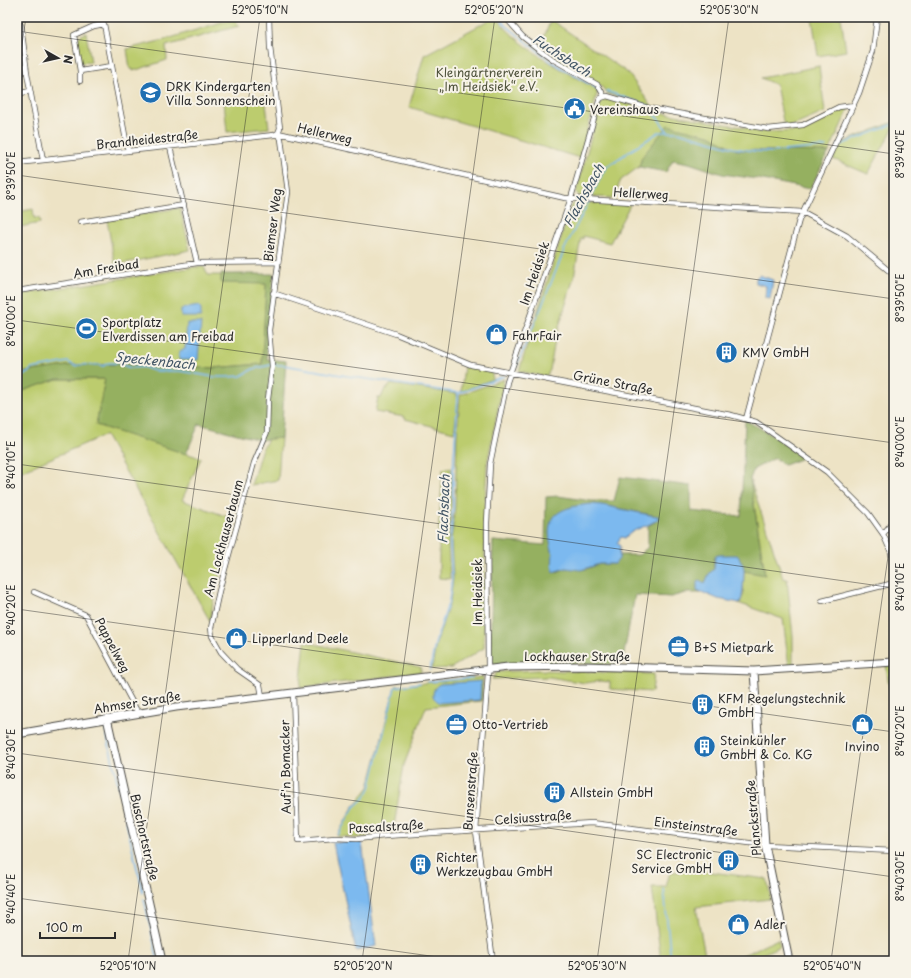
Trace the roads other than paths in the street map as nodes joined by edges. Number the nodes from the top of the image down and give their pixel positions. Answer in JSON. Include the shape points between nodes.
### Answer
{"nodes":[{"id":1,"x":269,"y":17,"type":"edge"},
{"id":2,"x":505,"y":17,"type":"edge"},
{"id":3,"x":877,"y":17,"type":"edge"},
{"id":4,"x":21,"y":25,"type":"dead end"},
{"id":5,"x":112,"y":66,"type":"junction"},
{"id":6,"x":80,"y":71,"type":"junction"},
{"id":7,"x":80,"y":81,"type":"dead end"},
{"id":8,"x":30,"y":91,"type":"junction"},
{"id":9,"x":17,"y":94,"type":"edge"},
{"id":10,"x":604,"y":96,"type":"junction"},
{"id":11,"x":854,"y":105,"type":"junction"},
{"id":12,"x":278,"y":133,"type":"junction"},
{"id":13,"x":170,"y":147,"type":"junction"},
{"id":14,"x":128,"y":151,"type":"junction"},
{"id":15,"x":43,"y":160,"type":"junction"},
{"id":16,"x":17,"y":163,"type":"edge"},
{"id":17,"x":571,"y":198,"type":"junction"},
{"id":18,"x":184,"y":205,"type":"junction"},
{"id":19,"x":803,"y":212,"type":"junction"},
{"id":20,"x":80,"y":222,"type":"dead end"},
{"id":21,"x":278,"y":262,"type":"junction"},
{"id":22,"x":197,"y":263,"type":"junction"},
{"id":23,"x":894,"y":275,"type":"edge"},
{"id":24,"x":17,"y":291,"type":"edge"},
{"id":25,"x":273,"y":293,"type":"junction"},
{"id":26,"x":272,"y":366,"type":"joint"},
{"id":27,"x":510,"y":373,"type":"junction"},
{"id":28,"x":746,"y":419,"type":"junction"},
{"id":29,"x":894,"y":521,"type":"edge"},
{"id":30,"x":883,"y":534,"type":"junction"},
{"id":31,"x":894,"y":567,"type":"edge"},
{"id":32,"x":894,"y":583,"type":"edge"},
{"id":33,"x":34,"y":592,"type":"dead end"},
{"id":34,"x":822,"y":601,"type":"dead end"},
{"id":35,"x":894,"y":662,"type":"edge"},
{"id":36,"x":487,"y":670,"type":"junction"},
{"id":37,"x":754,"y":671,"type":"junction"},
{"id":38,"x":293,"y":693,"type":"junction"},
{"id":39,"x":262,"y":696,"type":"junction"},
{"id":40,"x":138,"y":713,"type":"junction"},
{"id":41,"x":107,"y":718,"type":"junction"},
{"id":42,"x":17,"y":734,"type":"edge"},
{"id":43,"x":592,"y":823,"type":"joint"},
{"id":44,"x":476,"y":830,"type":"junction"},
{"id":45,"x":298,"y":842,"type":"joint"},
{"id":46,"x":765,"y":845,"type":"junction"},
{"id":47,"x":894,"y":851,"type":"edge"},
{"id":48,"x":162,"y":961,"type":"edge"},
{"id":49,"x":493,"y":961,"type":"edge"},
{"id":50,"x":789,"y":961,"type":"edge"}],
"edges":[{"from":1,"to":12,"type":"street","name":"Biemser Weg","via":[[280,128]]},
{"from":2,"to":10,"type":"street","via":[[536,47],[598,85]]},
{"from":3,"to":11,"type":"street","via":[[873,51]]},
{"from":4,"to":8,"type":"street"},
{"from":5,"to":6,"type":"street"},
{"from":5,"to":6,"type":"street","via":[[104,24],[74,35]]},
{"from":5,"to":14,"type":"street"},
{"from":6,"to":7,"type":"street"},
{"from":8,"to":9,"type":"street"},
{"from":8,"to":15,"type":"street"},
{"from":10,"to":11,"type":"street","via":[[648,108],[768,129],[803,125],[839,107]]},
{"from":10,"to":17,"type":"street","name":"Im Heidsiek","via":[[599,101]]},
{"from":11,"to":19,"type":"street"},
{"from":12,"to":13,"type":"street","name":"Brandheidestraße"},
{"from":12,"to":17,"type":"street","name":"Hellerweg"},
{"from":12,"to":21,"type":"street","name":"Biemser Weg","via":[[288,185]]},
{"from":13,"to":14,"type":"street","name":"Brandheidestraße"},
{"from":13,"to":18,"type":"street"},
{"from":14,"to":15,"type":"street","name":"Brandheidestraße"},
{"from":15,"to":16,"type":"street","name":"Brandheidestraße"},
{"from":17,"to":19,"type":"street","name":"Hellerweg"},
{"from":17,"to":27,"type":"street","name":"Im Heidsiek"},
{"from":18,"to":20,"type":"street"},
{"from":18,"to":22,"type":"street"},
{"from":19,"to":23,"type":"street","name":"Hellerweg","via":[[847,236]]},
{"from":19,"to":28,"type":"street"},
{"from":21,"to":22,"type":"street","name":"Am Freibad"},
{"from":21,"to":25,"type":"street","name":"Biemser Weg"},
{"from":22,"to":24,"type":"street","name":"Am Freibad"},
{"from":25,"to":26,"type":"street","name":"Biemser Weg","via":[[269,330]]},
{"from":25,"to":27,"type":"street","name":"Grüne Straße","via":[[403,337],[462,363]]},
{"from":26,"to":39,"type":"street","name":"Am Lockhauserbaum","via":[[266,437],[254,463],[211,628],[212,636],[221,652],[237,669],[260,685]]},
{"from":27,"to":28,"type":"street","name":"Grüne Straße"},
{"from":27,"to":36,"type":"street","name":"Im Heidsiek","via":[[490,464],[487,523]]},
{"from":28,"to":30,"type":"street","name":"Grüne Straße","via":[[769,431],[826,472],[860,504]]},
{"from":29,"to":30,"type":"street"},
{"from":30,"to":31,"type":"street","name":"Grüne Straße"},
{"from":32,"to":34,"type":"street"},
{"from":33,"to":40,"type":"street","name":"Pappelweg","via":[[86,616]]},
{"from":35,"to":37,"type":"street","name":"Lockhauser Straße"},
{"from":36,"to":37,"type":"street","name":"Lockhauser Straße","via":[[552,665]]},
{"from":36,"to":38,"type":"street","name":"Lockhauser Straße"},
{"from":36,"to":44,"type":"street","name":"Bunsenstraße"},
{"from":37,"to":46,"type":"street","name":"Planckstraße"},
{"from":38,"to":39,"type":"street","name":"Lockhauser Straße"},
{"from":38,"to":45,"type":"street","name":"Auf'n Bomacker"},
{"from":39,"to":40,"type":"street","name":"Ahmser Straße"},
{"from":40,"to":41,"type":"street","name":"Ahmser Straße"},
{"from":41,"to":42,"type":"street","name":"Ahmser Straße"},
{"from":41,"to":48,"type":"street","name":"Buschortstraße"},
{"from":43,"to":44,"type":"street","name":"Celsiusstraße"},
{"from":43,"to":46,"type":"street","name":"Einsteinstraße"},
{"from":44,"to":45,"type":"street","name":"Pascalstraße"},
{"from":44,"to":49,"type":"street","name":"Bunsenstraße"},
{"from":46,"to":47,"type":"street","name":"Einsteinstraße"},
{"from":46,"to":50,"type":"street","name":"Planckstraße"}]}
